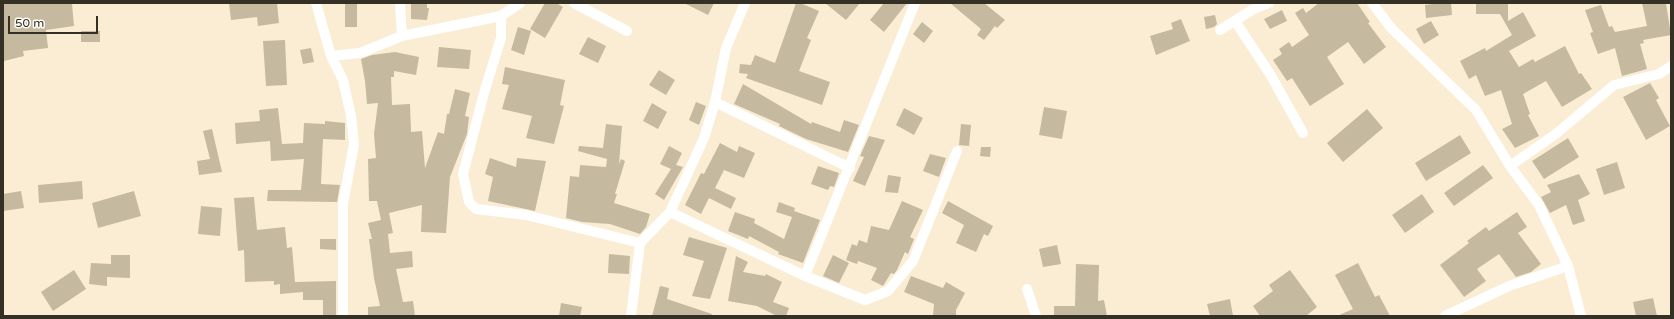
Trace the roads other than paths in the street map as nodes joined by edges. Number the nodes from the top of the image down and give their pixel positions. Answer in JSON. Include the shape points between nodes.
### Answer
{"nodes":[{"id":1,"x":316,"y":3,"type":"edge"},
{"id":2,"x":400,"y":3,"type":"edge"},
{"id":3,"x":520,"y":3,"type":"edge"},
{"id":4,"x":574,"y":3,"type":"edge"},
{"id":5,"x":745,"y":3,"type":"edge"},
{"id":6,"x":915,"y":3,"type":"edge"},
{"id":7,"x":1269,"y":3,"type":"edge"},
{"id":8,"x":1372,"y":3,"type":"edge"},
{"id":9,"x":501,"y":16,"type":"junction"},
{"id":10,"x":1235,"y":21,"type":"junction"},
{"id":11,"x":1220,"y":30,"type":"dead end"},
{"id":12,"x":627,"y":31,"type":"dead end"},
{"id":13,"x":402,"y":36,"type":"junction"},
{"id":14,"x":331,"y":56,"type":"junction"},
{"id":15,"x":1671,"y":66,"type":"edge"},
{"id":16,"x":715,"y":102,"type":"junction"},
{"id":17,"x":1303,"y":133,"type":"dead end"},
{"id":18,"x":957,"y":151,"type":"dead end"},
{"id":19,"x":1510,"y":166,"type":"junction"},
{"id":20,"x":850,"y":168,"type":"junction"},
{"id":21,"x":670,"y":212,"type":"junction"},
{"id":22,"x":640,"y":243,"type":"junction"},
{"id":23,"x":1568,"y":266,"type":"junction"},
{"id":24,"x":805,"y":276,"type":"junction"},
{"id":25,"x":1027,"y":289,"type":"dead end"},
{"id":26,"x":343,"y":316,"type":"edge"},
{"id":27,"x":631,"y":316,"type":"edge"},
{"id":28,"x":1036,"y":316,"type":"edge"},
{"id":29,"x":1445,"y":316,"type":"edge"},
{"id":30,"x":1581,"y":316,"type":"edge"}],
"edges":[{"from":1,"to":14,"type":"street"},
{"from":2,"to":13,"type":"street"},
{"from":3,"to":9,"type":"street"},
{"from":4,"to":12,"type":"street"},
{"from":5,"to":16,"type":"street","via":[[726,48]]},
{"from":6,"to":20,"type":"street"},
{"from":7,"to":10,"type":"street"},
{"from":8,"to":19,"type":"street","via":[[1392,29],[1476,110]]},
{"from":9,"to":13,"type":"street"},
{"from":9,"to":22,"type":"street","via":[[501,38],[463,174],[469,202],[476,209],[526,215]]},
{"from":10,"to":11,"type":"street"},
{"from":10,"to":17,"type":"street","via":[[1270,74]]},
{"from":13,"to":14,"type":"street","via":[[360,53]]},
{"from":14,"to":26,"type":"street","via":[[343,80],[354,144],[343,204]]},
{"from":15,"to":19,"type":"street","via":[[1659,74],[1614,85],[1556,133]]},
{"from":16,"to":20,"type":"street"},
{"from":16,"to":21,"type":"street","via":[[704,138]]},
{"from":18,"to":24,"type":"street","via":[[913,261],[888,291],[865,300]]},
{"from":19,"to":23,"type":"street","via":[[1539,205]]},
{"from":20,"to":24,"type":"street"},
{"from":21,"to":22,"type":"street"},
{"from":21,"to":24,"type":"street"},
{"from":22,"to":27,"type":"street"},
{"from":23,"to":29,"type":"street","via":[[1509,286]]},
{"from":23,"to":30,"type":"street"},
{"from":25,"to":28,"type":"street"}]}
